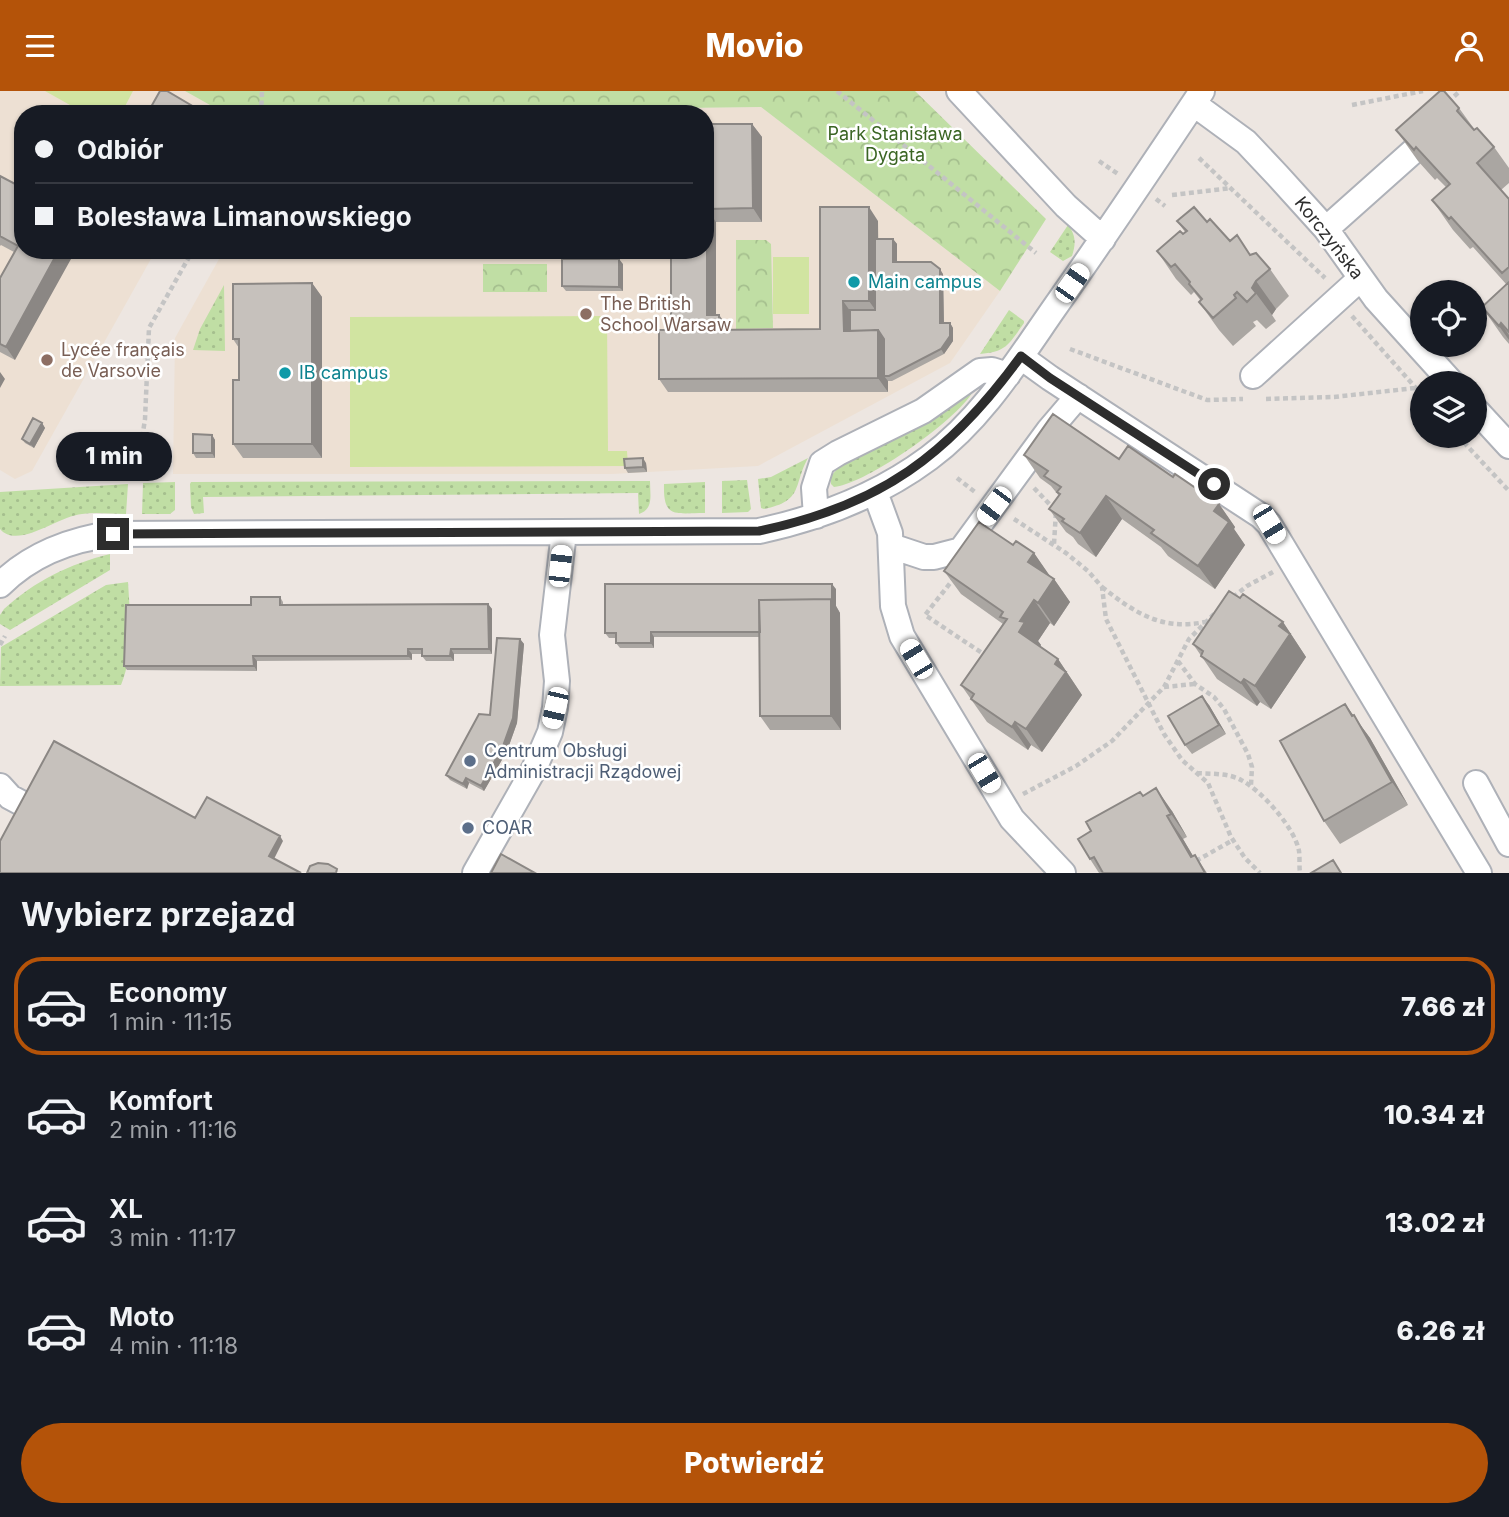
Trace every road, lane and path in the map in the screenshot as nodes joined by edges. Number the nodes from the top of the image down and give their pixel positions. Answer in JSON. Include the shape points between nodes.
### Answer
{"nodes":[{"id":1,"x":837,"y":91,"type":"edge"},
{"id":2,"x":959,"y":91,"type":"edge"},
{"id":3,"x":1423,"y":91,"type":"edge"},
{"id":4,"x":1198,"y":97,"type":"edge"},
{"id":5,"x":1352,"y":105,"type":"dead end"},
{"id":6,"x":1438,"y":129,"type":"edge"},
{"id":7,"x":1199,"y":158,"type":"dead end"},
{"id":8,"x":1099,"y":161,"type":"dead end"},
{"id":9,"x":1125,"y":179,"type":"dead end"},
{"id":10,"x":1231,"y":188,"type":"junction"},
{"id":11,"x":1172,"y":195,"type":"dead end"},
{"id":12,"x":1326,"y":229,"type":"junction"},
{"id":13,"x":1103,"y":239,"type":"junction"},
{"id":14,"x":1036,"y":253,"type":"dead end"},
{"id":15,"x":188,"y":259,"type":"edge"},
{"id":16,"x":1361,"y":278,"type":"junction"},
{"id":17,"x":1340,"y":297,"type":"junction"},
{"id":18,"x":1014,"y":366,"type":"junction"},
{"id":19,"x":1441,"y":371,"type":"edge"},
{"id":20,"x":1253,"y":376,"type":"dead end"},
{"id":21,"x":1410,"y":383,"type":"edge"},
{"id":22,"x":1078,"y":396,"type":"junction"},
{"id":23,"x":1487,"y":422,"type":"edge"},
{"id":24,"x":1509,"y":446,"type":"edge"},
{"id":25,"x":1469,"y":448,"type":"edge"},
{"id":26,"x":957,"y":478,"type":"dead end"},
{"id":27,"x":136,"y":479,"type":"dead end"},
{"id":28,"x":1029,"y":482,"type":"edge"},
{"id":29,"x":1509,"y":491,"type":"edge"},
{"id":30,"x":875,"y":492,"type":"junction"},
{"id":31,"x":994,"y":506,"type":"junction"},
{"id":32,"x":816,"y":516,"type":"junction"},
{"id":33,"x":564,"y":532,"type":"junction"},
{"id":34,"x":1054,"y":545,"type":"junction"},
{"id":35,"x":891,"y":546,"type":"junction"},
{"id":36,"x":1293,"y":564,"type":"junction"},
{"id":37,"x":957,"y":574,"type":"edge"},
{"id":38,"x":2,"y":579,"type":"edge"},
{"id":39,"x":1102,"y":587,"type":"junction"},
{"id":40,"x":1226,"y":602,"type":"edge"},
{"id":41,"x":1218,"y":610,"type":"edge"},
{"id":42,"x":1206,"y":622,"type":"junction"},
{"id":43,"x":5,"y":636,"type":"dead end"},
{"id":44,"x":0,"y":646,"type":"edge"},
{"id":45,"x":1178,"y":661,"type":"junction"},
{"id":46,"x":983,"y":667,"type":"edge"},
{"id":47,"x":1195,"y":684,"type":"junction"},
{"id":48,"x":1164,"y":687,"type":"junction"},
{"id":49,"x":1149,"y":705,"type":"junction"},
{"id":50,"x":1196,"y":772,"type":"junction"},
{"id":51,"x":1476,"y":783,"type":"dead end"},
{"id":52,"x":0,"y":786,"type":"edge"},
{"id":53,"x":1251,"y":786,"type":"junction"},
{"id":54,"x":1003,"y":804,"type":"junction"},
{"id":55,"x":25,"y":806,"type":"edge"},
{"id":56,"x":1233,"y":840,"type":"junction"},
{"id":57,"x":1509,"y":844,"type":"edge"},
{"id":58,"x":1196,"y":861,"type":"edge"},
{"id":59,"x":475,"y":873,"type":"edge"},
{"id":60,"x":1063,"y":873,"type":"edge"},
{"id":61,"x":1259,"y":873,"type":"edge"},
{"id":62,"x":1300,"y":873,"type":"edge"},
{"id":63,"x":1479,"y":873,"type":"edge"}],
"edges":[{"from":1,"to":14,"type":"path"},
{"from":2,"to":13,"type":"street","via":[[1066,206]]},
{"from":3,"to":5,"type":"path"},
{"from":4,"to":12,"type":"street","name":"Korczyńska"},
{"from":4,"to":13,"type":"street"},
{"from":6,"to":12,"type":"street"},
{"from":7,"to":10,"type":"path"},
{"from":8,"to":9,"type":"path"},
{"from":10,"to":11,"type":"path"},
{"from":10,"to":17,"type":"path"},
{"from":12,"to":16,"type":"street","name":"Korczyńska"},
{"from":13,"to":18,"type":"street"},
{"from":15,"to":27,"type":"path","via":[[149,328],[145,419]]},
{"from":16,"to":17,"type":"street"},
{"from":16,"to":19,"type":"street","name":"Korczyńska"},
{"from":17,"to":20,"type":"street"},
{"from":17,"to":21,"type":"path","via":[[1355,322]]},
{"from":18,"to":22,"type":"street"},
{"from":18,"to":30,"type":"street","via":[[983,407],[932,456]]},
{"from":18,"to":32,"type":"street","via":[[980,371],[923,411],[822,463],[814,488]]},
{"from":22,"to":31,"type":"street"},
{"from":22,"to":36,"type":"street","via":[[1254,509],[1269,524]]},
{"from":23,"to":24,"type":"street"},
{"from":25,"to":29,"type":"path"},
{"from":26,"to":31,"type":"path"},
{"from":28,"to":34,"type":"path","via":[[1056,511]]},
{"from":30,"to":32,"type":"street"},
{"from":30,"to":35,"type":"street"},
{"from":31,"to":34,"type":"path"},
{"from":31,"to":35,"type":"street","via":[[961,550],[951,554],[924,557]]},
{"from":32,"to":33,"type":"street","via":[[759,531]]},
{"from":33,"to":38,"type":"street","via":[[113,534],[64,545]]},
{"from":33,"to":59,"type":"street","via":[[552,635],[557,681],[550,732]]},
{"from":34,"to":39,"type":"path"},
{"from":35,"to":54,"type":"street","via":[[897,624]]},
{"from":36,"to":40,"type":"path","via":[[1262,577]]},
{"from":36,"to":63,"type":"street"},
{"from":37,"to":46,"type":"path","via":[[925,615],[988,657]]},
{"from":39,"to":42,"type":"path","via":[[1146,618],[1191,625]]},
{"from":39,"to":49,"type":"path","via":[[1106,619]]},
{"from":41,"to":42,"type":"path"},
{"from":42,"to":45,"type":"path","via":[[1189,639]]},
{"from":43,"to":44,"type":"path"},
{"from":45,"to":47,"type":"path"},
{"from":45,"to":48,"type":"path"},
{"from":47,"to":48,"type":"path"},
{"from":47,"to":53,"type":"path","via":[[1224,709],[1248,754]]},
{"from":48,"to":49,"type":"path"},
{"from":49,"to":50,"type":"path","via":[[1182,760]]},
{"from":49,"to":54,"type":"path","via":[[1093,756]]},
{"from":50,"to":53,"type":"path","via":[[1239,778]]},
{"from":50,"to":56,"type":"path","via":[[1208,783]]},
{"from":51,"to":57,"type":"street"},
{"from":52,"to":55,"type":"street"},
{"from":53,"to":62,"type":"path","via":[[1293,834]]},
{"from":54,"to":60,"type":"street","via":[[1012,820]]},
{"from":56,"to":58,"type":"path"},
{"from":56,"to":61,"type":"path"}]}
